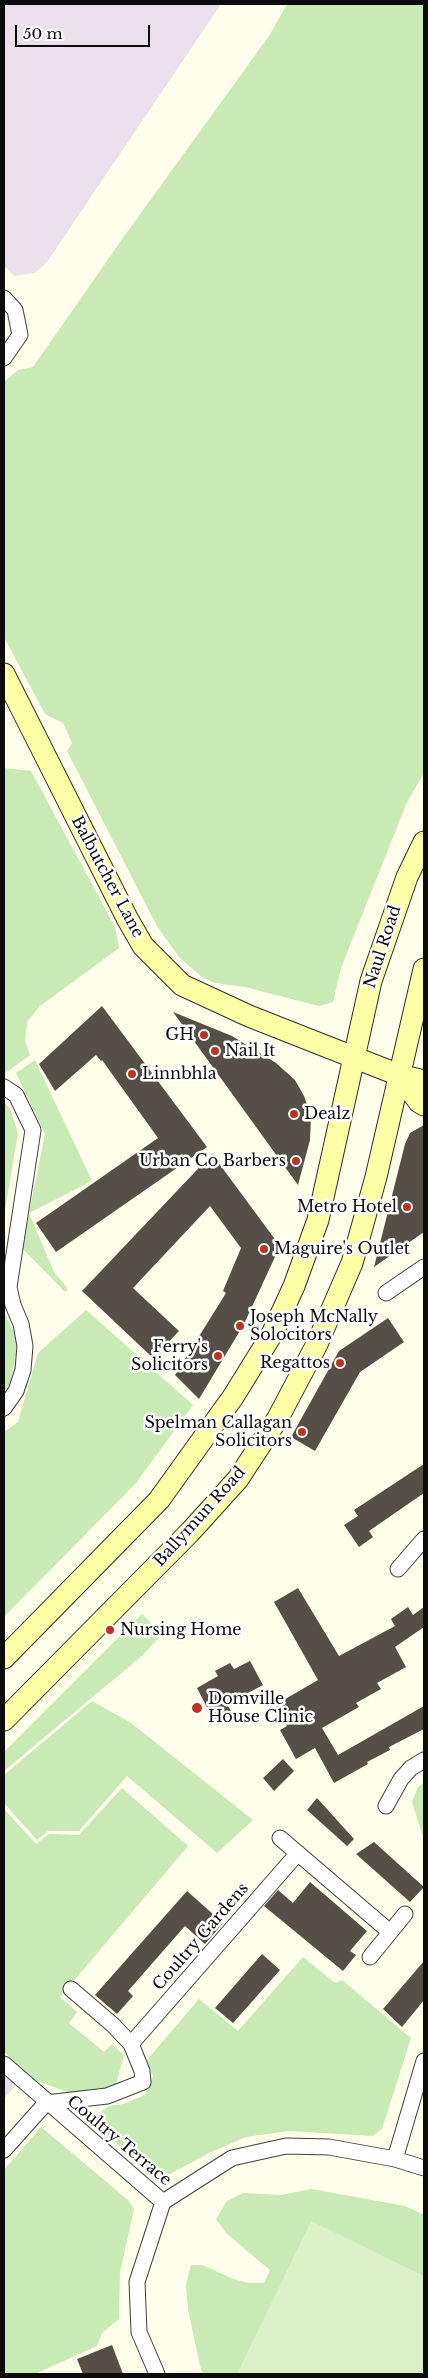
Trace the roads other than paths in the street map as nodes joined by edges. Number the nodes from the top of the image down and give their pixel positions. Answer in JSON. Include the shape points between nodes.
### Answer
{"nodes":[{"id":1,"x":4,"y":298,"type":"edge"},
{"id":2,"x":4,"y":358,"type":"edge"},
{"id":3,"x":4,"y":674,"type":"edge"},
{"id":4,"x":424,"y":842,"type":"edge"},
{"id":5,"x":424,"y":969,"type":"edge"},
{"id":6,"x":353,"y":1056,"type":"junction"},
{"id":7,"x":399,"y":1075,"type":"junction"},
{"id":8,"x":424,"y":1081,"type":"edge"},
{"id":9,"x":4,"y":1087,"type":"edge"},
{"id":10,"x":424,"y":1105,"type":"edge"},
{"id":11,"x":424,"y":1267,"type":"edge"},
{"id":12,"x":386,"y":1293,"type":"dead end"},
{"id":13,"x":4,"y":1408,"type":"edge"},
{"id":14,"x":424,"y":1539,"type":"edge"},
{"id":15,"x":398,"y":1569,"type":"dead end"},
{"id":16,"x":4,"y":1658,"type":"edge"},
{"id":17,"x":4,"y":1720,"type":"edge"},
{"id":18,"x":424,"y":1760,"type":"edge"},
{"id":19,"x":386,"y":1806,"type":"dead end"},
{"id":20,"x":280,"y":1838,"type":"dead end"},
{"id":21,"x":298,"y":1854,"type":"junction"},
{"id":22,"x":405,"y":1914,"type":"dead end"},
{"id":23,"x":390,"y":1932,"type":"junction"},
{"id":24,"x":370,"y":1957,"type":"dead end"},
{"id":25,"x":71,"y":1990,"type":"dead end"},
{"id":26,"x":130,"y":2044,"type":"junction"},
{"id":27,"x":424,"y":2061,"type":"edge"},
{"id":28,"x":4,"y":2064,"type":"edge"},
{"id":29,"x":46,"y":2103,"type":"junction"},
{"id":30,"x":4,"y":2150,"type":"edge"},
{"id":31,"x":395,"y":2159,"type":"junction"},
{"id":32,"x":424,"y":2168,"type":"edge"},
{"id":33,"x":163,"y":2202,"type":"junction"},
{"id":34,"x":157,"y":2374,"type":"edge"}],
"edges":[{"from":1,"to":2,"type":"street","via":[[15,310],[20,335]]},
{"from":3,"to":6,"type":"main road","name":"Balbutcher Lane","via":[[143,946],[182,985],[249,1016]]},
{"from":4,"to":6,"type":"main road","name":"Naul Road","via":[[406,877],[371,981]]},
{"from":5,"to":7,"type":"main road"},
{"from":6,"to":7,"type":"main road","name":"Balbutcher Lane"},
{"from":6,"to":16,"type":"main road","via":[[318,1220],[272,1334],[233,1397],[159,1500]]},
{"from":7,"to":8,"type":"main road","name":"Balbutcher Lane"},
{"from":7,"to":10,"type":"main road"},
{"from":7,"to":17,"type":"main road","name":"Ballymun Road","via":[[376,1177],[352,1262],[317,1344],[278,1418],[238,1479],[192,1531]]},
{"from":9,"to":13,"type":"street","via":[[16,1094],[33,1130],[9,1287],[21,1324],[23,1370],[16,1391]]},
{"from":11,"to":12,"type":"street"},
{"from":14,"to":15,"type":"street"},
{"from":18,"to":19,"type":"street","via":[[401,1779]]},
{"from":20,"to":21,"type":"street"},
{"from":21,"to":23,"type":"street"},
{"from":21,"to":26,"type":"street","name":"Coultry Gardens"},
{"from":22,"to":23,"type":"street"},
{"from":23,"to":24,"type":"street"},
{"from":25,"to":26,"type":"street","via":[[113,2025]]},
{"from":26,"to":29,"type":"street","via":[[142,2071],[143,2082],[107,2096]]},
{"from":27,"to":31,"type":"street"},
{"from":28,"to":29,"type":"street","name":"Coultry Terrace"},
{"from":29,"to":30,"type":"street"},
{"from":29,"to":33,"type":"street","name":"Coultry Terrace"},
{"from":31,"to":32,"type":"street","name":"Coultry Terrace"},
{"from":31,"to":33,"type":"street","name":"Coultry Terrace","via":[[328,2147],[286,2146],[232,2158]]},
{"from":33,"to":34,"type":"street","via":[[137,2282],[139,2332]]}]}
